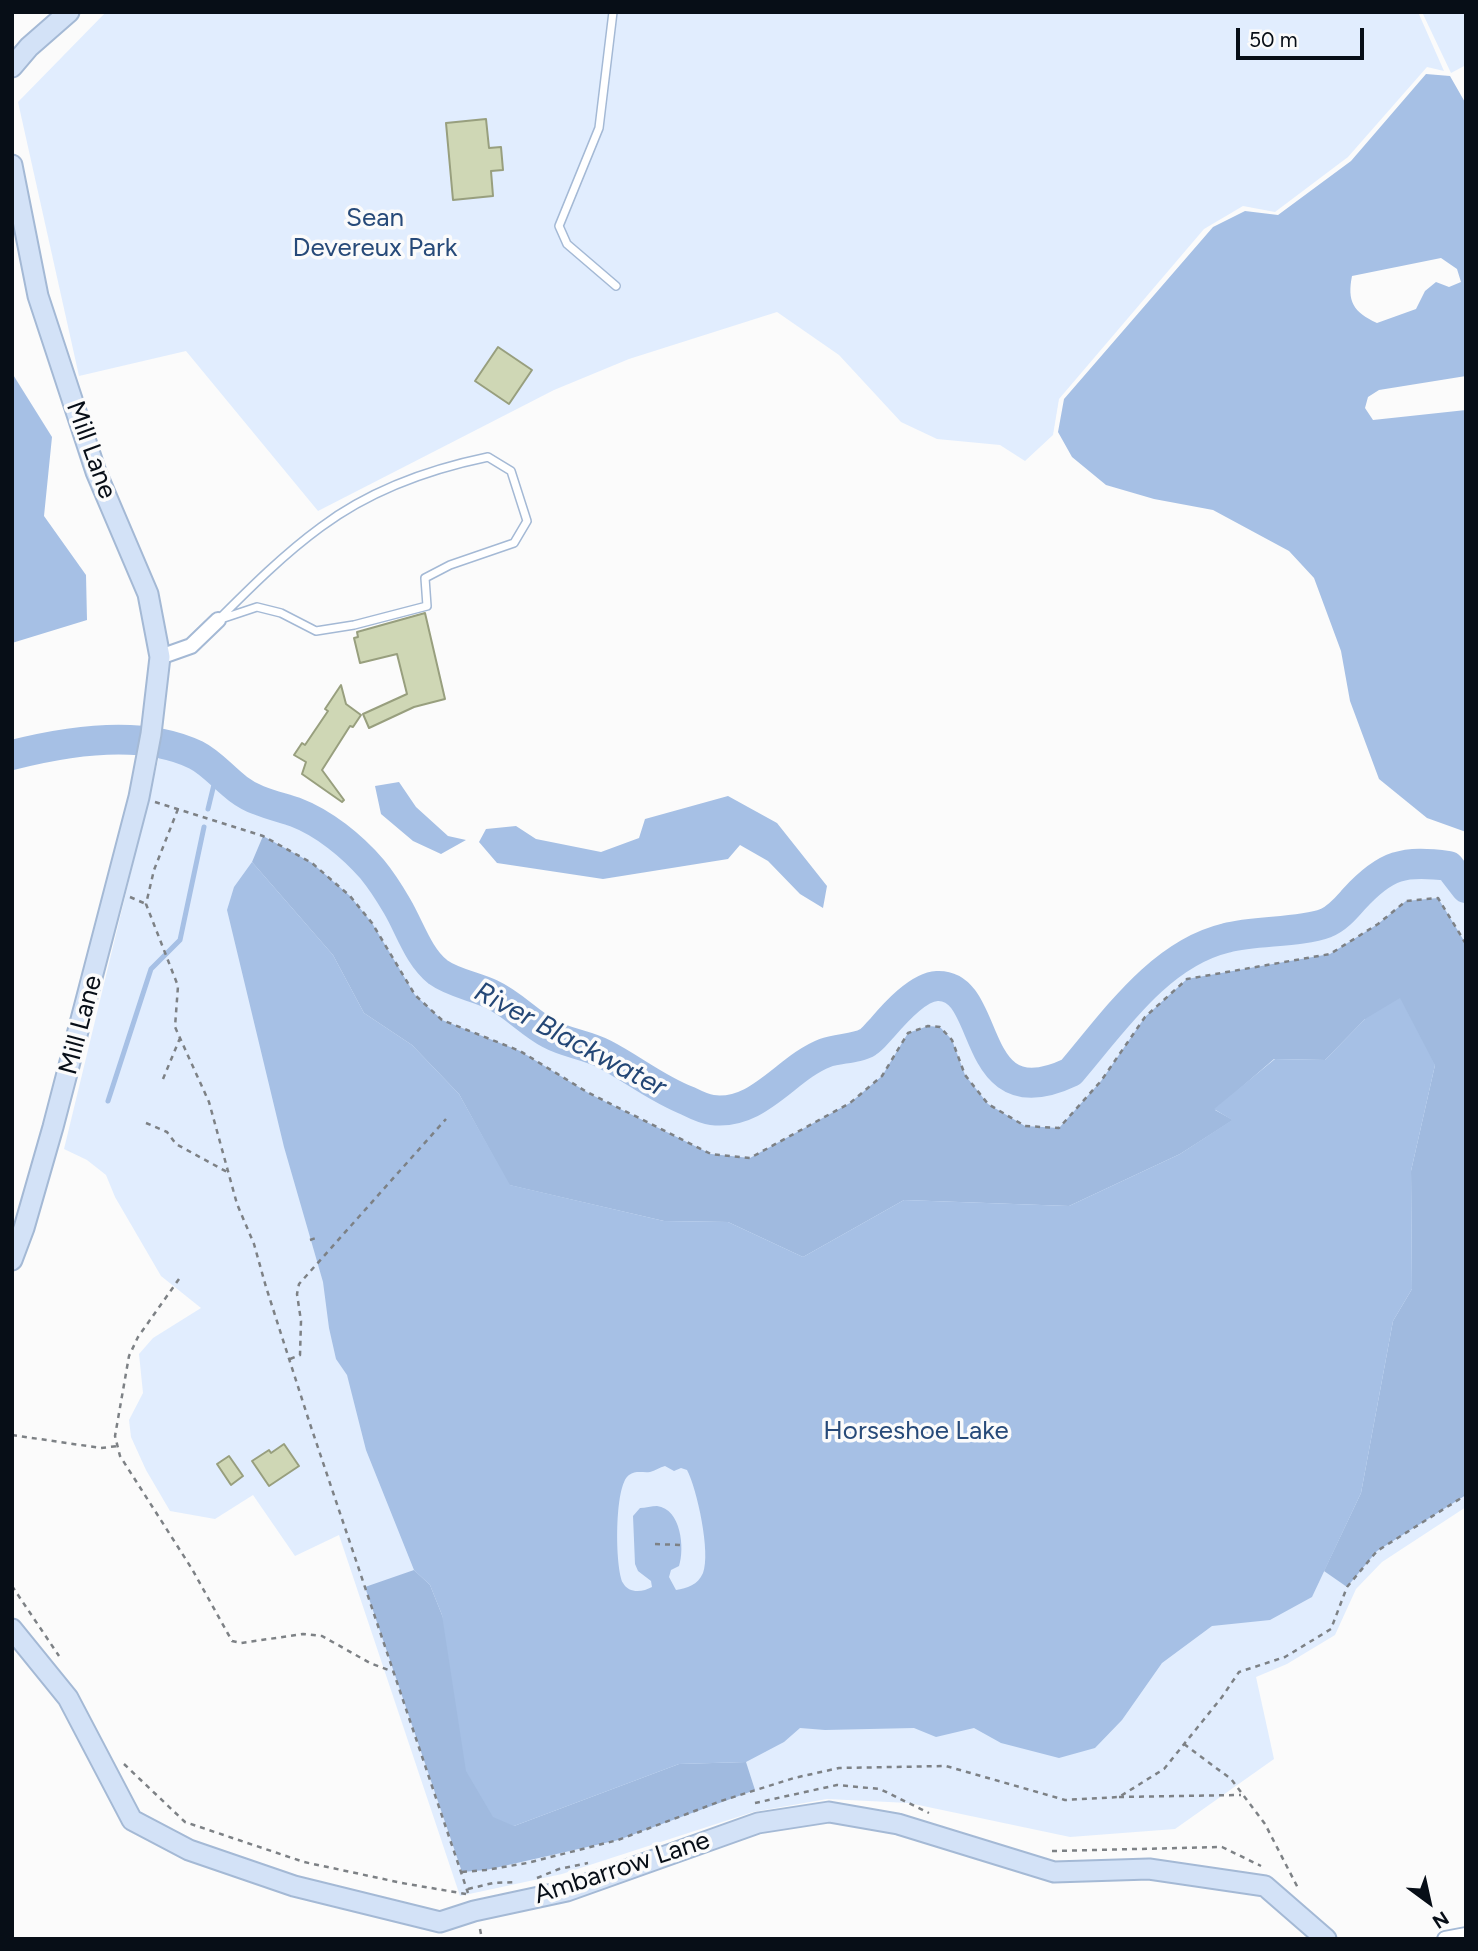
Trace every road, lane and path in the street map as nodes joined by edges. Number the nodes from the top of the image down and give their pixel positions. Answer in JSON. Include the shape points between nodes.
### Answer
{"nodes":[{"id":1,"x":69,"y":12,"type":"edge"},
{"id":2,"x":613,"y":12,"type":"edge"},
{"id":3,"x":12,"y":67,"type":"edge"},
{"id":4,"x":12,"y":165,"type":"edge"},
{"id":5,"x":617,"y":286,"type":"dead end"},
{"id":6,"x":218,"y":620,"type":"junction"},
{"id":7,"x":159,"y":657,"type":"junction"},
{"id":8,"x":141,"y":792,"type":"junction"},
{"id":9,"x":178,"y":809,"type":"junction"},
{"id":10,"x":134,"y":899,"type":"dead end"},
{"id":11,"x":146,"y":904,"type":"junction"},
{"id":12,"x":1466,"y":944,"type":"edge"},
{"id":13,"x":180,"y":1038,"type":"junction"},
{"id":14,"x":163,"y":1079,"type":"dead end"},
{"id":15,"x":446,"y":1119,"type":"dead end"},
{"id":16,"x":146,"y":1123,"type":"dead end"},
{"id":17,"x":229,"y":1173,"type":"junction"},
{"id":18,"x":18,"y":1225,"type":"edge"},
{"id":19,"x":316,"y":1238,"type":"dead end"},
{"id":20,"x":310,"y":1240,"type":"dead end"},
{"id":21,"x":12,"y":1260,"type":"edge"},
{"id":22,"x":179,"y":1279,"type":"dead end"},
{"id":23,"x":290,"y":1359,"type":"junction"},
{"id":24,"x":12,"y":1435,"type":"edge"},
{"id":25,"x":118,"y":1446,"type":"junction"},
{"id":26,"x":1466,"y":1495,"type":"edge"},
{"id":27,"x":655,"y":1544,"type":"dead end"},
{"id":28,"x":680,"y":1545,"type":"dead end"},
{"id":29,"x":12,"y":1586,"type":"edge"},
{"id":30,"x":12,"y":1629,"type":"edge"},
{"id":31,"x":61,"y":1660,"type":"dead end"},
{"id":32,"x":394,"y":1672,"type":"junction"},
{"id":33,"x":1184,"y":1744,"type":"junction"},
{"id":34,"x":122,"y":1762,"type":"dead end"},
{"id":35,"x":1243,"y":1795,"type":"junction"},
{"id":36,"x":1119,"y":1797,"type":"junction"},
{"id":37,"x":462,"y":1872,"type":"junction"},
{"id":38,"x":1306,"y":1920,"type":"junction"},
{"id":39,"x":477,"y":1922,"type":"dead end"},
{"id":40,"x":1466,"y":1935,"type":"edge"},
{"id":41,"x":482,"y":1939,"type":"edge"},
{"id":42,"x":1326,"y":1939,"type":"edge"},
{"id":43,"x":1445,"y":1939,"type":"edge"}],
"edges":[{"from":1,"to":3,"type":"street"},
{"from":2,"to":5,"type":"lane","via":[[599,128],[559,226],[567,244]]},
{"from":4,"to":7,"type":"street","name":"Mill Lane","via":[[38,296],[96,472],[148,594]]},
{"from":6,"to":6,"type":"lane","via":[[323,525],[372,496],[443,466],[488,457],[511,471],[527,521],[514,543],[425,578],[427,606],[316,631],[257,607]]},
{"from":6,"to":7,"type":"street","via":[[191,646]]},
{"from":7,"to":8,"type":"street","name":"Mill Lane"},
{"from":8,"to":9,"type":"path"},
{"from":8,"to":18,"type":"street","name":"Mill Lane","via":[[98,961]]},
{"from":9,"to":11,"type":"path"},
{"from":9,"to":12,"type":"path","via":[[266,837],[312,863],[350,896],[372,923],[415,995],[442,1020],[520,1051],[587,1092],[711,1154],[750,1158],[850,1103],[882,1076],[908,1033],[928,1026],[940,1027],[952,1040],[965,1075],[988,1104],[1025,1126],[1059,1128],[1101,1081],[1145,1017],[1187,979],[1331,954],[1406,901],[1438,898]]},
{"from":10,"to":11,"type":"path"},
{"from":11,"to":13,"type":"path","via":[[178,986],[175,1027]]},
{"from":13,"to":14,"type":"path"},
{"from":13,"to":17,"type":"path","via":[[209,1102]]},
{"from":15,"to":23,"type":"path","via":[[299,1283],[300,1356]]},
{"from":16,"to":17,"type":"path"},
{"from":17,"to":23,"type":"path"},
{"from":18,"to":21,"type":"street","name":"Mill Lane"},
{"from":19,"to":20,"type":"path"},
{"from":22,"to":25,"type":"path","via":[[129,1356],[115,1436]]},
{"from":23,"to":32,"type":"path"},
{"from":24,"to":25,"type":"path","via":[[101,1448]]},
{"from":25,"to":32,"type":"path","via":[[232,1641],[303,1633],[322,1636],[370,1664]]},
{"from":26,"to":33,"type":"path","via":[[1377,1550],[1347,1587],[1331,1629],[1285,1657],[1239,1672]]},
{"from":27,"to":28,"type":"path"},
{"from":29,"to":31,"type":"path"},
{"from":30,"to":38,"type":"street","name":"Ambarrow Lane","via":[[68,1698],[132,1820],[189,1850],[294,1886],[440,1922],[567,1891],[758,1823],[829,1812],[898,1824],[1054,1872],[1149,1869],[1265,1886]]},
{"from":32,"to":37,"type":"path"},
{"from":33,"to":35,"type":"path","via":[[1231,1779]]},
{"from":33,"to":36,"type":"path","via":[[1164,1769]]},
{"from":34,"to":37,"type":"path","via":[[185,1822],[304,1862],[469,1894]]},
{"from":35,"to":36,"type":"path"},
{"from":35,"to":38,"type":"path","via":[[1284,1857]]},
{"from":36,"to":37,"type":"path","via":[[1065,1800],[946,1766],[839,1768],[721,1801],[618,1840],[527,1863]]},
{"from":38,"to":42,"type":"street","name":"Ambarrow Lane"},
{"from":39,"to":41,"type":"path"},
{"from":40,"to":43,"type":"street"}]}
